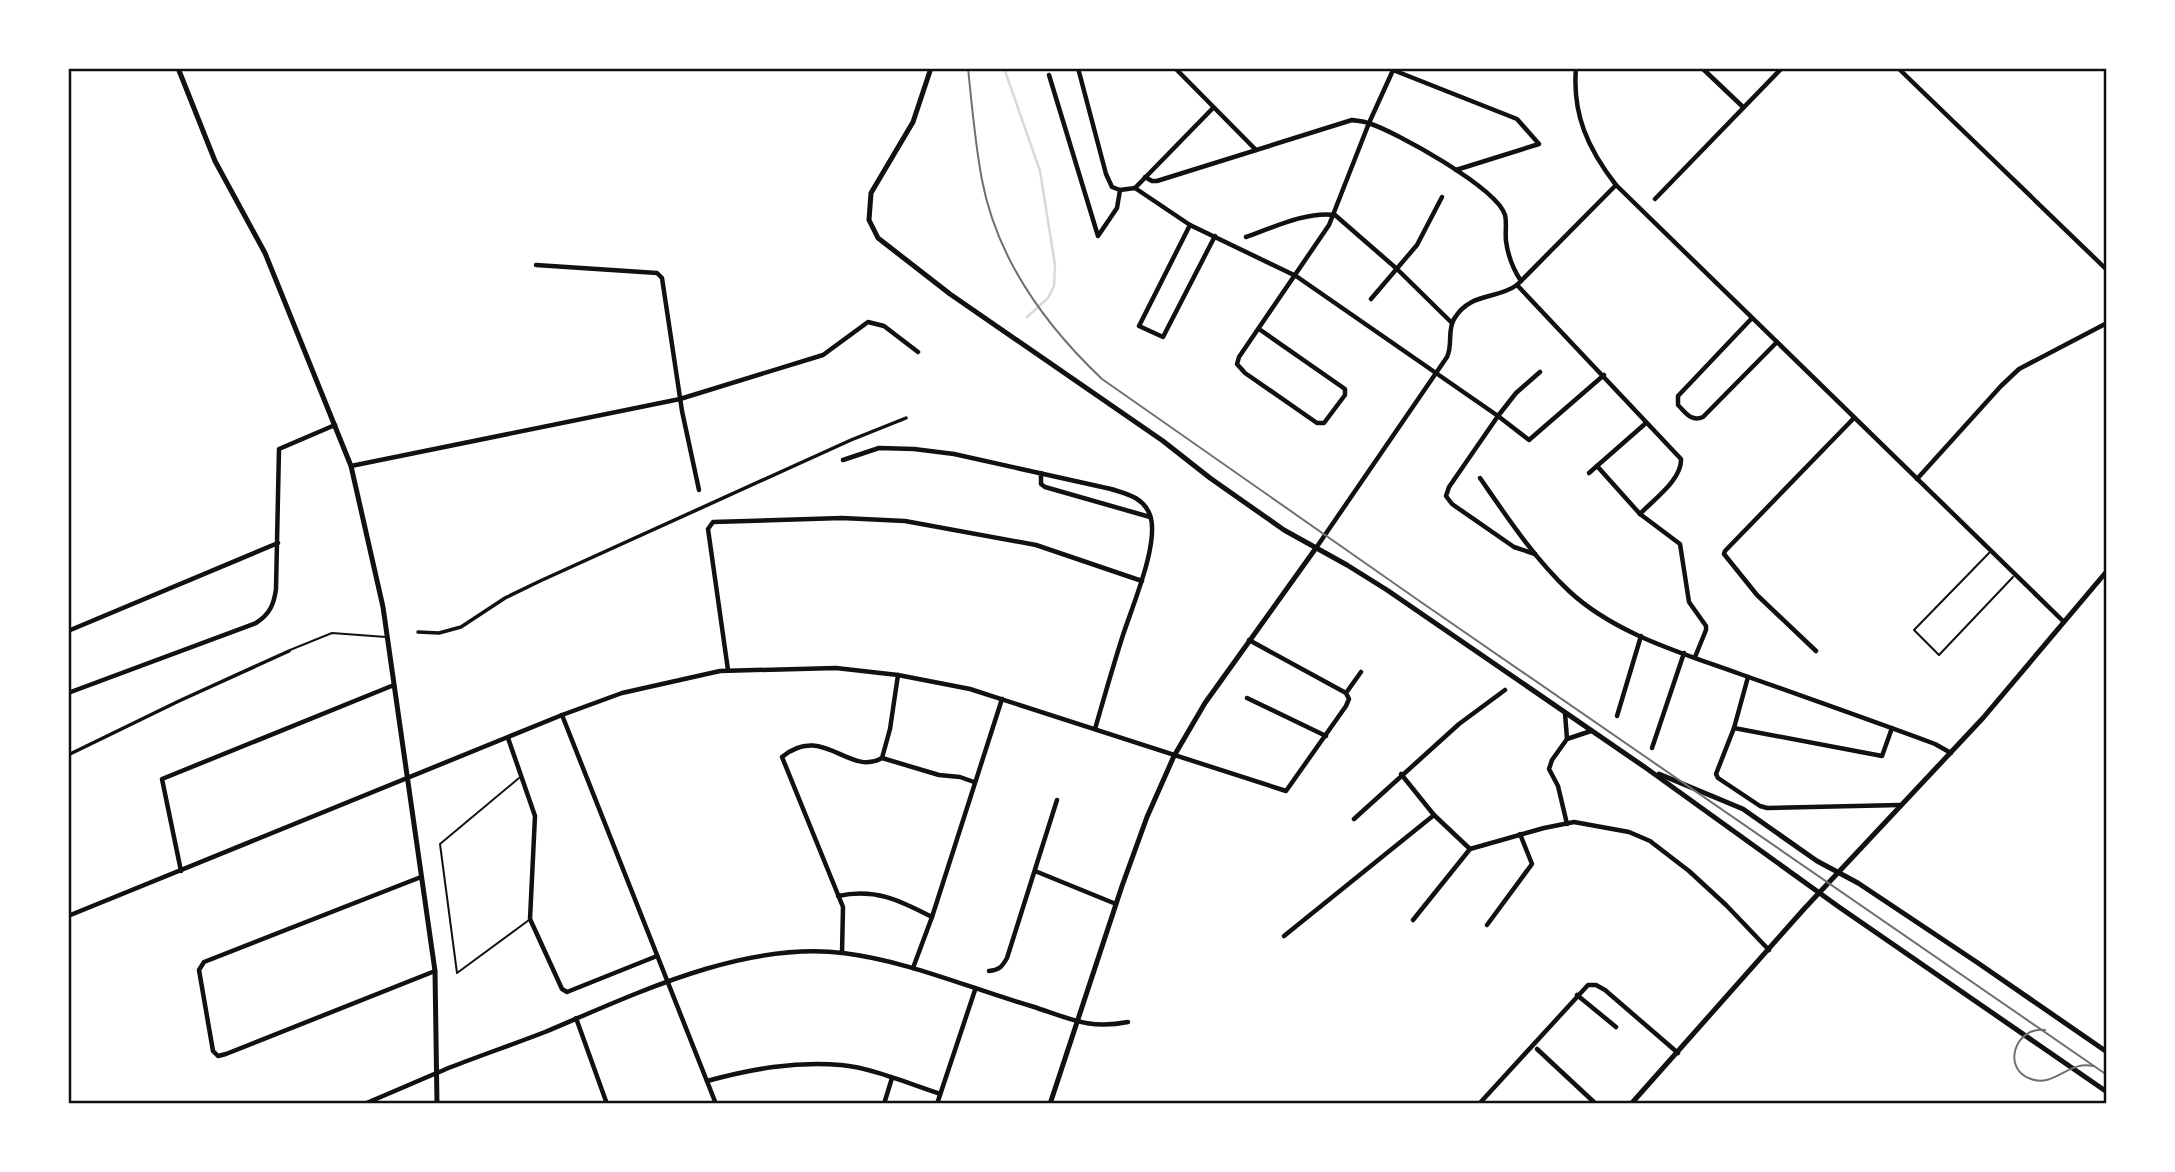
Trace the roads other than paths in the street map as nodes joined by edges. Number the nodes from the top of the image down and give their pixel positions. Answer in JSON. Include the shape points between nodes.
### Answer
{"nodes":[{"id":1,"x":931,"y":68,"type":"edge"},
{"id":2,"x":1078,"y":68,"type":"edge"},
{"id":3,"x":1175,"y":68,"type":"edge"},
{"id":4,"x":1576,"y":68,"type":"edge"},
{"id":5,"x":1702,"y":68,"type":"edge"},
{"id":6,"x":1782,"y":68,"type":"edge"},
{"id":7,"x":1898,"y":68,"type":"edge"},
{"id":8,"x":180,"y":69,"type":"edge"},
{"id":9,"x":1393,"y":69,"type":"edge"},
{"id":10,"x":1049,"y":75,"type":"dead end"},
{"id":11,"x":1743,"y":107,"type":"junction"},
{"id":12,"x":1213,"y":108,"type":"junction"},
{"id":13,"x":1369,"y":123,"type":"junction"},
{"id":14,"x":1257,"y":150,"type":"junction"},
{"id":15,"x":1455,"y":170,"type":"junction"},
{"id":16,"x":1145,"y":177,"type":"junction"},
{"id":17,"x":1616,"y":184,"type":"junction"},
{"id":18,"x":1135,"y":188,"type":"junction"},
{"id":19,"x":1120,"y":190,"type":"junction"},
{"id":20,"x":1442,"y":197,"type":"dead end"},
{"id":21,"x":1655,"y":199,"type":"dead end"},
{"id":22,"x":1335,"y":215,"type":"junction"},
{"id":23,"x":1190,"y":225,"type":"junction"},
{"id":24,"x":1215,"y":236,"type":"junction"},
{"id":25,"x":1246,"y":237,"type":"dead end"},
{"id":26,"x":536,"y":265,"type":"dead end"},
{"id":27,"x":1397,"y":270,"type":"junction"},
{"id":28,"x":2107,"y":270,"type":"edge"},
{"id":29,"x":1296,"y":276,"type":"junction"},
{"id":30,"x":1519,"y":283,"type":"junction"},
{"id":31,"x":1371,"y":299,"type":"dead end"},
{"id":32,"x":1752,"y":318,"type":"junction"},
{"id":33,"x":1452,"y":323,"type":"junction"},
{"id":34,"x":2107,"y":323,"type":"edge"},
{"id":35,"x":1259,"y":329,"type":"junction"},
{"id":36,"x":1777,"y":342,"type":"junction"},
{"id":37,"x":918,"y":352,"type":"dead end"},
{"id":38,"x":1540,"y":372,"type":"dead end"},
{"id":39,"x":1437,"y":373,"type":"junction"},
{"id":40,"x":1604,"y":375,"type":"junction"},
{"id":41,"x":680,"y":399,"type":"junction"},
{"id":42,"x":1498,"y":416,"type":"junction"},
{"id":43,"x":906,"y":418,"type":"dead end"},
{"id":44,"x":1854,"y":418,"type":"junction"},
{"id":45,"x":1646,"y":423,"type":"junction"},
{"id":46,"x":335,"y":425,"type":"junction"},
{"id":47,"x":843,"y":460,"type":"dead end"},
{"id":48,"x":351,"y":466,"type":"junction"},
{"id":49,"x":1597,"y":466,"type":"junction"},
{"id":50,"x":1041,"y":473,"type":"junction"},
{"id":51,"x":1589,"y":474,"type":"dead end"},
{"id":52,"x":1480,"y":478,"type":"dead end"},
{"id":53,"x":1917,"y":480,"type":"junction"},
{"id":54,"x":699,"y":490,"type":"dead end"},
{"id":55,"x":1640,"y":514,"type":"junction"},
{"id":56,"x":1150,"y":517,"type":"junction"},
{"id":57,"x":278,"y":543,"type":"junction"},
{"id":58,"x":1316,"y":548,"type":"junction"},
{"id":59,"x":1991,"y":552,"type":"junction"},
{"id":60,"x":1535,"y":554,"type":"junction"},
{"id":61,"x":2107,"y":571,"type":"edge"},
{"id":62,"x":2015,"y":575,"type":"junction"},
{"id":63,"x":1142,"y":581,"type":"junction"},
{"id":64,"x":2063,"y":621,"type":"junction"},
{"id":65,"x":68,"y":631,"type":"edge"},
{"id":66,"x":418,"y":632,"type":"dead end"},
{"id":67,"x":1641,"y":636,"type":"junction"},
{"id":68,"x":387,"y":637,"type":"junction"},
{"id":69,"x":1248,"y":640,"type":"junction"},
{"id":70,"x":289,"y":651,"type":"joint"},
{"id":71,"x":1816,"y":651,"type":"dead end"},
{"id":72,"x":1684,"y":653,"type":"junction"},
{"id":73,"x":1695,"y":657,"type":"junction"},
{"id":74,"x":728,"y":670,"type":"junction"},
{"id":75,"x":1361,"y":672,"type":"dead end"},
{"id":76,"x":898,"y":675,"type":"junction"},
{"id":77,"x":1748,"y":677,"type":"junction"},
{"id":78,"x":394,"y":685,"type":"junction"},
{"id":79,"x":1505,"y":690,"type":"dead end"},
{"id":80,"x":68,"y":693,"type":"edge"},
{"id":81,"x":1346,"y":693,"type":"junction"},
{"id":82,"x":1247,"y":698,"type":"dead end"},
{"id":83,"x":1002,"y":699,"type":"junction"},
{"id":84,"x":1565,"y":713,"type":"junction"},
{"id":85,"x":562,"y":715,"type":"junction"},
{"id":86,"x":1617,"y":716,"type":"dead end"},
{"id":87,"x":1734,"y":728,"type":"junction"},
{"id":88,"x":1892,"y":728,"type":"junction"},
{"id":89,"x":1095,"y":729,"type":"junction"},
{"id":90,"x":1591,"y":731,"type":"junction"},
{"id":91,"x":1326,"y":736,"type":"junction"},
{"id":92,"x":508,"y":738,"type":"junction"},
{"id":93,"x":1567,"y":739,"type":"junction"},
{"id":94,"x":1651,"y":748,"type":"dead end"},
{"id":95,"x":1951,"y":753,"type":"junction"},
{"id":96,"x":68,"y":755,"type":"edge"},
{"id":97,"x":1174,"y":756,"type":"junction"},
{"id":98,"x":881,"y":758,"type":"junction"},
{"id":99,"x":1646,"y":768,"type":"junction"},
{"id":100,"x":1401,"y":774,"type":"junction"},
{"id":101,"x":521,"y":777,"type":"junction"},
{"id":102,"x":407,"y":779,"type":"junction"},
{"id":103,"x":974,"y":782,"type":"junction"},
{"id":104,"x":1057,"y":800,"type":"dead end"},
{"id":105,"x":1900,"y":806,"type":"junction"},
{"id":106,"x":1434,"y":816,"type":"junction"},
{"id":107,"x":1354,"y":818,"type":"dead end"},
{"id":108,"x":1567,"y":824,"type":"junction"},
{"id":109,"x":1520,"y":834,"type":"junction"},
{"id":110,"x":1470,"y":849,"type":"junction"},
{"id":111,"x":181,"y":871,"type":"junction"},
{"id":112,"x":1035,"y":871,"type":"junction"},
{"id":113,"x":1838,"y":872,"type":"junction"},
{"id":114,"x":421,"y":877,"type":"junction"},
{"id":115,"x":1820,"y":892,"type":"junction"},
{"id":116,"x":838,"y":895,"type":"junction"},
{"id":117,"x":1116,"y":904,"type":"junction"},
{"id":118,"x":68,"y":916,"type":"edge"},
{"id":119,"x":932,"y":917,"type":"junction"},
{"id":120,"x":530,"y":919,"type":"junction"},
{"id":121,"x":1413,"y":920,"type":"dead end"},
{"id":122,"x":1487,"y":925,"type":"dead end"},
{"id":123,"x":1284,"y":936,"type":"dead end"},
{"id":124,"x":1769,"y":950,"type":"junction"},
{"id":125,"x":842,"y":953,"type":"junction"},
{"id":126,"x":657,"y":956,"type":"junction"},
{"id":127,"x":913,"y":968,"type":"junction"},
{"id":128,"x":435,"y":971,"type":"junction"},
{"id":129,"x":989,"y":971,"type":"dead end"},
{"id":130,"x":668,"y":983,"type":"junction"},
{"id":131,"x":975,"y":990,"type":"junction"},
{"id":132,"x":1577,"y":995,"type":"junction"},
{"id":133,"x":576,"y":1018,"type":"junction"},
{"id":134,"x":1076,"y":1021,"type":"junction"},
{"id":135,"x":1128,"y":1022,"type":"dead end"},
{"id":136,"x":1616,"y":1027,"type":"dead end"},
{"id":137,"x":1537,"y":1049,"type":"dead end"},
{"id":138,"x":1678,"y":1052,"type":"junction"},
{"id":139,"x":2107,"y":1052,"type":"edge"},
{"id":140,"x":437,"y":1075,"type":"junction"},
{"id":141,"x":892,"y":1078,"type":"junction"},
{"id":142,"x":707,"y":1081,"type":"junction"},
{"id":143,"x":2107,"y":1092,"type":"edge"},
{"id":144,"x":940,"y":1094,"type":"junction"},
{"id":145,"x":363,"y":1104,"type":"edge"},
{"id":146,"x":437,"y":1104,"type":"edge"},
{"id":147,"x":607,"y":1104,"type":"edge"},
{"id":148,"x":716,"y":1104,"type":"edge"},
{"id":149,"x":884,"y":1104,"type":"edge"},
{"id":150,"x":937,"y":1104,"type":"edge"},
{"id":151,"x":1050,"y":1104,"type":"edge"},
{"id":152,"x":1479,"y":1104,"type":"edge"},
{"id":153,"x":1596,"y":1104,"type":"edge"},
{"id":154,"x":1631,"y":1104,"type":"edge"}],
"edges":[{"from":1,"to":58,"type":"street","via":[[913,122],[871,192],[869,220],[878,238],[1283,530]]},
{"from":2,"to":19,"type":"street","via":[[1108,180]]},
{"from":3,"to":12,"type":"street"},
{"from":4,"to":17,"type":"street","via":[[1575,100],[1584,135]]},
{"from":5,"to":11,"type":"street"},
{"from":6,"to":11,"type":"street"},
{"from":7,"to":28,"type":"street"},
{"from":8,"to":46,"type":"street","via":[[215,161],[265,253]]},
{"from":9,"to":13,"type":"street"},
{"from":9,"to":15,"type":"street","via":[[1517,120],[1539,144]]},
{"from":10,"to":19,"type":"street","via":[[1098,236],[1117,208]]},
{"from":11,"to":21,"type":"street"},
{"from":12,"to":14,"type":"street"},
{"from":12,"to":16,"type":"street"},
{"from":13,"to":14,"type":"street","via":[[1352,120]]},
{"from":13,"to":15,"type":"street"},
{"from":13,"to":22,"type":"street"},
{"from":14,"to":16,"type":"street","via":[[1157,181]]},
{"from":15,"to":30,"type":"street","via":[[1499,203]]},
{"from":16,"to":18,"type":"street"},
{"from":17,"to":30,"type":"street"},
{"from":17,"to":32,"type":"street"},
{"from":18,"to":19,"type":"street"},
{"from":18,"to":23,"type":"street"},
{"from":20,"to":27,"type":"street","via":[[1423,236]]},
{"from":22,"to":25,"type":"street","via":[[1308,217]]},
{"from":22,"to":27,"type":"street"},
{"from":22,"to":29,"type":"street"},
{"from":23,"to":24,"type":"street"},
{"from":23,"to":24,"type":"street","via":[[1139,326],[1163,337]]},
{"from":24,"to":29,"type":"street"},
{"from":26,"to":41,"type":"street","via":[[656,273],[662,278]]},
{"from":27,"to":31,"type":"street"},
{"from":27,"to":33,"type":"street"},
{"from":29,"to":35,"type":"street"},
{"from":29,"to":39,"type":"street"},
{"from":30,"to":33,"type":"street","via":[[1474,300]]},
{"from":30,"to":40,"type":"street"},
{"from":32,"to":36,"type":"street"},
{"from":32,"to":36,"type":"street","via":[[1678,396],[1678,405],[1691,418],[1703,417]]},
{"from":33,"to":39,"type":"street","via":[[1450,351]]},
{"from":34,"to":53,"type":"street","via":[[2019,369]]},
{"from":35,"to":35,"type":"street","via":[[1239,357],[1239,368],[1317,423],[1324,423],[1345,389]]},
{"from":36,"to":44,"type":"street"},
{"from":37,"to":41,"type":"street","via":[[884,326],[868,322],[823,355]]},
{"from":38,"to":42,"type":"street"},
{"from":39,"to":42,"type":"street"},
{"from":39,"to":58,"type":"street"},
{"from":40,"to":42,"type":"street","via":[[1529,440]]},
{"from":40,"to":45,"type":"street"},
{"from":41,"to":48,"type":"street"},
{"from":41,"to":54,"type":"street"},
{"from":42,"to":60,"type":"street","via":[[1446,496],[1452,505],[1514,547]]},
{"from":43,"to":66,"type":"street","via":[[525,588],[461,627]]},
{"from":44,"to":53,"type":"street"},
{"from":44,"to":71,"type":"street","via":[[1724,554],[1757,595]]},
{"from":45,"to":49,"type":"street"},
{"from":45,"to":55,"type":"street","via":[[1681,459],[1681,466]]},
{"from":46,"to":48,"type":"street"},
{"from":46,"to":57,"type":"street","via":[[279,449]]},
{"from":47,"to":50,"type":"street","via":[[879,447],[914,449]]},
{"from":48,"to":68,"type":"street"},
{"from":49,"to":51,"type":"street"},
{"from":49,"to":55,"type":"street"},
{"from":50,"to":56,"type":"street","via":[[1134,496]]},
{"from":50,"to":56,"type":"street","via":[[1045,487]]},
{"from":52,"to":60,"type":"street"},
{"from":53,"to":59,"type":"street"},
{"from":55,"to":73,"type":"street","via":[[1681,548],[1689,601],[1706,626]]},
{"from":56,"to":63,"type":"street"},
{"from":57,"to":65,"type":"street"},
{"from":57,"to":80,"type":"street","via":[[274,602],[262,619]]},
{"from":58,"to":69,"type":"street"},
{"from":58,"to":84,"type":"street","via":[[1387,590]]},
{"from":59,"to":62,"type":"street"},
{"from":59,"to":62,"type":"lane","via":[[1913,630],[1939,655]]},
{"from":60,"to":67,"type":"street","via":[[1570,592]]},
{"from":61,"to":64,"type":"street"},
{"from":62,"to":64,"type":"street"},
{"from":63,"to":74,"type":"street","via":[[1046,547],[952,527],[842,518],[713,522],[708,529]]},
{"from":63,"to":89,"type":"street"},
{"from":64,"to":95,"type":"street"},
{"from":67,"to":72,"type":"street"},
{"from":67,"to":86,"type":"street"},
{"from":68,"to":70,"type":"lane","via":[[332,633]]},
{"from":68,"to":78,"type":"street"},
{"from":69,"to":81,"type":"street"},
{"from":69,"to":97,"type":"street"},
{"from":70,"to":96,"type":"street"},
{"from":72,"to":73,"type":"street"},
{"from":72,"to":94,"type":"street"},
{"from":73,"to":77,"type":"street"},
{"from":74,"to":76,"type":"street","via":[[836,668]]},
{"from":74,"to":85,"type":"street","via":[[622,693]]},
{"from":75,"to":81,"type":"street"},
{"from":76,"to":83,"type":"street"},
{"from":76,"to":98,"type":"street"},
{"from":77,"to":87,"type":"street"},
{"from":77,"to":88,"type":"street"},
{"from":78,"to":102,"type":"street"},
{"from":78,"to":111,"type":"street","via":[[162,779]]},
{"from":79,"to":100,"type":"street"},
{"from":81,"to":91,"type":"street","via":[[1346,706]]},
{"from":82,"to":91,"type":"street"},
{"from":83,"to":89,"type":"street"},
{"from":83,"to":103,"type":"street"},
{"from":84,"to":90,"type":"street"},
{"from":84,"to":93,"type":"street"},
{"from":85,"to":92,"type":"street"},
{"from":85,"to":126,"type":"street"},
{"from":87,"to":88,"type":"street","via":[[1882,756]]},
{"from":87,"to":105,"type":"street","via":[[1716,776],[1767,808]]},
{"from":88,"to":95,"type":"street"},
{"from":89,"to":97,"type":"street"},
{"from":90,"to":93,"type":"street"},
{"from":90,"to":99,"type":"street"},
{"from":91,"to":97,"type":"street","via":[[1286,791]]},
{"from":92,"to":101,"type":"street"},
{"from":92,"to":102,"type":"street"},
{"from":93,"to":108,"type":"street","via":[[1549,769]]},
{"from":95,"to":105,"type":"street"},
{"from":97,"to":117,"type":"street"},
{"from":98,"to":103,"type":"street"},
{"from":98,"to":116,"type":"street","via":[[860,761],[810,744],[794,748],[782,758]]},
{"from":99,"to":113,"type":"street","via":[[1744,810]]},
{"from":99,"to":115,"type":"street"},
{"from":100,"to":106,"type":"street"},
{"from":100,"to":107,"type":"street"},
{"from":101,"to":120,"type":"street","via":[[535,816]]},
{"from":101,"to":120,"type":"lane","via":[[440,844],[457,973]]},
{"from":102,"to":111,"type":"street"},
{"from":102,"to":114,"type":"street"},
{"from":103,"to":119,"type":"street"},
{"from":104,"to":112,"type":"street"},
{"from":105,"to":113,"type":"street"},
{"from":106,"to":110,"type":"street"},
{"from":106,"to":123,"type":"street"},
{"from":108,"to":109,"type":"street"},
{"from":108,"to":124,"type":"street","via":[[1608,827],[1650,841],[1717,897]]},
{"from":109,"to":110,"type":"street"},
{"from":109,"to":122,"type":"street","via":[[1532,864]]},
{"from":110,"to":121,"type":"street"},
{"from":111,"to":118,"type":"street"},
{"from":112,"to":117,"type":"street"},
{"from":112,"to":129,"type":"street","via":[[1007,958],[1002,967]]},
{"from":113,"to":115,"type":"street"},
{"from":113,"to":139,"type":"street"},
{"from":114,"to":128,"type":"street"},
{"from":114,"to":128,"type":"street","via":[[204,962],[199,970],[213,1051],[220,1056]]},
{"from":115,"to":124,"type":"street"},
{"from":115,"to":143,"type":"street"},
{"from":116,"to":119,"type":"street","via":[[869,892]]},
{"from":116,"to":125,"type":"street","via":[[844,919]]},
{"from":117,"to":134,"type":"street"},
{"from":119,"to":127,"type":"street"},
{"from":120,"to":126,"type":"street","via":[[567,992]]},
{"from":124,"to":138,"type":"street"},
{"from":125,"to":127,"type":"street"},
{"from":125,"to":130,"type":"street","via":[[765,954]]},
{"from":126,"to":130,"type":"street"},
{"from":127,"to":131,"type":"street"},
{"from":128,"to":140,"type":"street"},
{"from":130,"to":133,"type":"street"},
{"from":130,"to":142,"type":"street"},
{"from":131,"to":134,"type":"street"},
{"from":131,"to":144,"type":"street"},
{"from":132,"to":136,"type":"street"},
{"from":132,"to":138,"type":"street","via":[[1588,985],[1605,990]]},
{"from":132,"to":152,"type":"street"},
{"from":133,"to":140,"type":"street"},
{"from":133,"to":147,"type":"street"},
{"from":134,"to":135,"type":"street","via":[[1099,1026]]},
{"from":134,"to":151,"type":"street"},
{"from":137,"to":153,"type":"street"},
{"from":138,"to":154,"type":"street"},
{"from":140,"to":145,"type":"street"},
{"from":140,"to":146,"type":"street"},
{"from":141,"to":142,"type":"street","via":[[844,1065],[797,1065],[755,1068]]},
{"from":141,"to":144,"type":"street"},
{"from":141,"to":149,"type":"street"},
{"from":142,"to":148,"type":"street"},
{"from":144,"to":150,"type":"street"}]}
